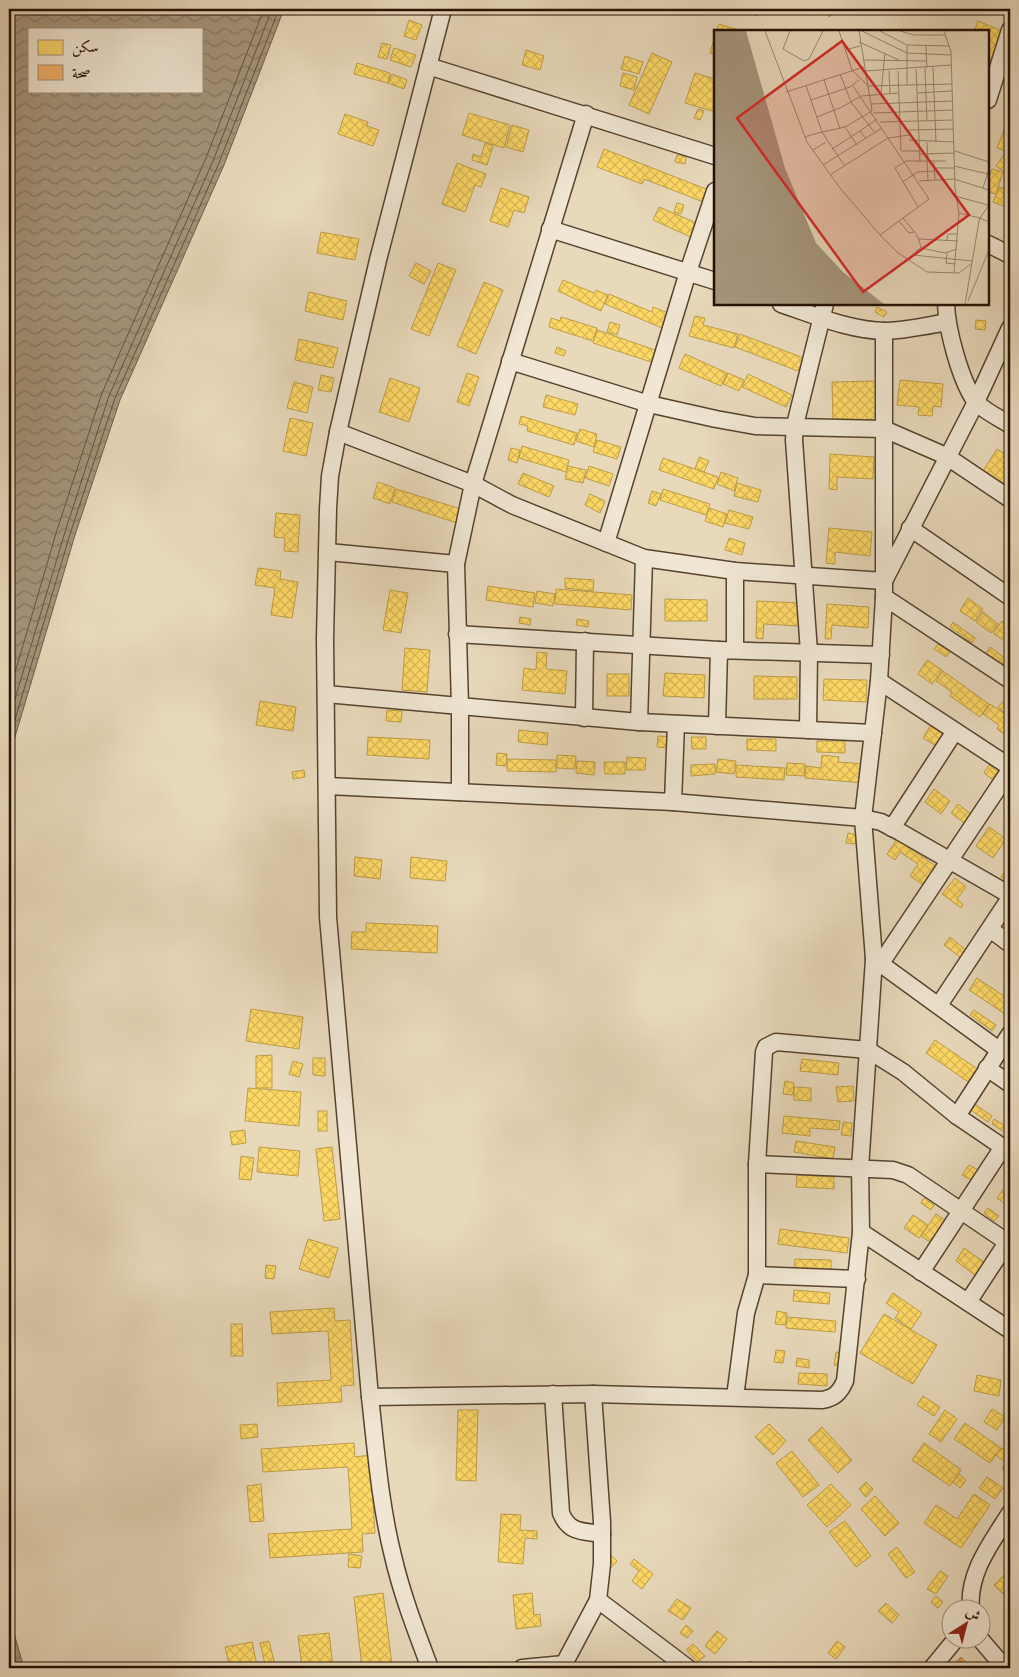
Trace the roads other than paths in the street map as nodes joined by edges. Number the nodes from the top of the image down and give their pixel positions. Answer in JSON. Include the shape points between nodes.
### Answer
{"nodes":[{"id":1,"x":443,"y":9,"type":"edge"},
{"id":2,"x":1010,"y":30,"type":"edge"},
{"id":3,"x":428,"y":66,"type":"junction"},
{"id":4,"x":1003,"y":75,"type":"edge"},
{"id":5,"x":989,"y":98,"type":"edge"},
{"id":6,"x":586,"y":114,"type":"junction"},
{"id":7,"x":714,"y":156,"type":"edge"},
{"id":8,"x":714,"y":195,"type":"edge"},
{"id":9,"x":550,"y":229,"type":"junction"},
{"id":10,"x":989,"y":244,"type":"edge"},
{"id":11,"x":1010,"y":255,"type":"edge"},
{"id":12,"x":688,"y":272,"type":"junction"},
{"id":13,"x":714,"y":281,"type":"edge"},
{"id":14,"x":787,"y":305,"type":"edge"},
{"id":15,"x":946,"y":305,"type":"edge"},
{"id":16,"x":823,"y":311,"type":"edge"},
{"id":17,"x":947,"y":322,"type":"junction"},
{"id":18,"x":1010,"y":328,"type":"edge"},
{"id":19,"x":884,"y":331,"type":"junction"},
{"id":20,"x":510,"y":361,"type":"junction"},
{"id":21,"x":976,"y":402,"type":"junction"},
{"id":22,"x":649,"y":404,"type":"junction"},
{"id":23,"x":795,"y":425,"type":"junction"},
{"id":24,"x":1010,"y":425,"type":"edge"},
{"id":25,"x":884,"y":429,"type":"junction"},
{"id":26,"x":338,"y":432,"type":"junction"},
{"id":27,"x":946,"y":456,"type":"junction"},
{"id":28,"x":472,"y":484,"type":"junction"},
{"id":29,"x":1010,"y":499,"type":"edge"},
{"id":30,"x":910,"y":528,"type":"junction"},
{"id":31,"x":606,"y":543,"type":"junction"},
{"id":32,"x":328,"y":552,"type":"junction"},
{"id":33,"x":644,"y":558,"type":"junction"},
{"id":34,"x":456,"y":564,"type":"junction"},
{"id":35,"x":735,"y":571,"type":"junction"},
{"id":36,"x":802,"y":574,"type":"junction"},
{"id":37,"x":884,"y":581,"type":"junction"},
{"id":38,"x":884,"y":597,"type":"junction"},
{"id":39,"x":1010,"y":597,"type":"edge"},
{"id":40,"x":457,"y":634,"type":"junction"},
{"id":41,"x":585,"y":641,"type":"junction"},
{"id":42,"x":640,"y":644,"type":"junction"},
{"id":43,"x":719,"y":650,"type":"junction"},
{"id":44,"x":736,"y":650,"type":"junction"},
{"id":45,"x":809,"y":652,"type":"junction"},
{"id":46,"x":881,"y":656,"type":"junction"},
{"id":47,"x":1010,"y":680,"type":"edge"},
{"id":48,"x":879,"y":681,"type":"junction"},
{"id":49,"x":326,"y":694,"type":"junction"},
{"id":50,"x":460,"y":707,"type":"junction"},
{"id":51,"x":584,"y":718,"type":"junction"},
{"id":52,"x":639,"y":722,"type":"junction"},
{"id":53,"x":676,"y":724,"type":"junction"},
{"id":54,"x":717,"y":726,"type":"junction"},
{"id":55,"x":808,"y":730,"type":"junction"},
{"id":56,"x":955,"y":731,"type":"junction"},
{"id":57,"x":873,"y":733,"type":"junction"},
{"id":58,"x":1010,"y":769,"type":"edge"},
{"id":59,"x":327,"y":786,"type":"junction"},
{"id":60,"x":460,"y":792,"type":"junction"},
{"id":61,"x":673,"y":802,"type":"junction"},
{"id":62,"x":864,"y":818,"type":"junction"},
{"id":63,"x":892,"y":828,"type":"junction"},
{"id":64,"x":948,"y":860,"type":"junction"},
{"id":65,"x":1010,"y":897,"type":"edge"},
{"id":66,"x":990,"y":929,"type":"junction"},
{"id":67,"x":1010,"y":944,"type":"edge"},
{"id":68,"x":878,"y":961,"type":"junction"},
{"id":69,"x":939,"y":1005,"type":"junction"},
{"id":70,"x":1010,"y":1034,"type":"edge"},
{"id":71,"x":868,"y":1050,"type":"junction"},
{"id":72,"x":999,"y":1050,"type":"junction"},
{"id":73,"x":987,"y":1068,"type":"junction"},
{"id":74,"x":1010,"y":1084,"type":"edge"},
{"id":75,"x":957,"y":1116,"type":"junction"},
{"id":76,"x":1008,"y":1150,"type":"edge"},
{"id":77,"x":757,"y":1164,"type":"junction"},
{"id":78,"x":860,"y":1168,"type":"junction"},
{"id":79,"x":961,"y":1211,"type":"junction"},
{"id":80,"x":861,"y":1232,"type":"junction"},
{"id":81,"x":1009,"y":1240,"type":"edge"},
{"id":82,"x":922,"y":1272,"type":"junction"},
{"id":83,"x":757,"y":1275,"type":"junction"},
{"id":84,"x":857,"y":1279,"type":"junction"},
{"id":85,"x":968,"y":1302,"type":"junction"},
{"id":86,"x":1010,"y":1330,"type":"edge"},
{"id":87,"x":553,"y":1394,"type":"junction"},
{"id":88,"x":593,"y":1394,"type":"junction"},
{"id":89,"x":370,"y":1397,"type":"junction"},
{"id":90,"x":735,"y":1397,"type":"junction"},
{"id":91,"x":1010,"y":1513,"type":"edge"},
{"id":92,"x":602,"y":1534,"type":"junction"},
{"id":93,"x":598,"y":1600,"type":"junction"},
{"id":94,"x":971,"y":1600,"type":"edge"},
{"id":95,"x":947,"y":1650,"type":"edge"},
{"id":96,"x":990,"y":1650,"type":"edge"},
{"id":97,"x":565,"y":1666,"type":"edge"},
{"id":98,"x":430,"y":1668,"type":"edge"},
{"id":99,"x":522,"y":1668,"type":"edge"},
{"id":100,"x":688,"y":1668,"type":"edge"},
{"id":101,"x":932,"y":1668,"type":"edge"},
{"id":102,"x":1005,"y":1668,"type":"edge"}],
"edges":[{"from":1,"to":3,"type":"street"},
{"from":2,"to":4,"type":"street"},
{"from":3,"to":6,"type":"street"},
{"from":3,"to":26,"type":"street"},
{"from":4,"to":5,"type":"street"},
{"from":6,"to":7,"type":"street"},
{"from":6,"to":9,"type":"street"},
{"from":8,"to":12,"type":"street"},
{"from":9,"to":12,"type":"street"},
{"from":9,"to":20,"type":"street"},
{"from":10,"to":11,"type":"street"},
{"from":12,"to":13,"type":"street"},
{"from":12,"to":22,"type":"street"},
{"from":14,"to":16,"type":"street"},
{"from":15,"to":17,"type":"street"},
{"from":16,"to":19,"type":"street"},
{"from":16,"to":23,"type":"street"},
{"from":17,"to":19,"type":"street"},
{"from":17,"to":21,"type":"street","via":[[960,366]]},
{"from":18,"to":21,"type":"street"},
{"from":19,"to":25,"type":"street"},
{"from":20,"to":22,"type":"street"},
{"from":20,"to":28,"type":"street"},
{"from":21,"to":24,"type":"street"},
{"from":21,"to":27,"type":"street"},
{"from":22,"to":23,"type":"street","via":[[755,426]]},
{"from":22,"to":31,"type":"street"},
{"from":23,"to":25,"type":"street"},
{"from":23,"to":36,"type":"street","via":[[793,452]]},
{"from":25,"to":27,"type":"street"},
{"from":25,"to":37,"type":"street"},
{"from":26,"to":28,"type":"street"},
{"from":26,"to":32,"type":"street","via":[[330,476]]},
{"from":27,"to":29,"type":"street"},
{"from":27,"to":30,"type":"street"},
{"from":28,"to":31,"type":"street","via":[[512,505]]},
{"from":28,"to":34,"type":"street"},
{"from":30,"to":37,"type":"street"},
{"from":30,"to":39,"type":"street"},
{"from":31,"to":33,"type":"street"},
{"from":32,"to":34,"type":"street"},
{"from":32,"to":49,"type":"street"},
{"from":33,"to":35,"type":"street"},
{"from":33,"to":42,"type":"street"},
{"from":34,"to":40,"type":"street"},
{"from":35,"to":36,"type":"street"},
{"from":35,"to":44,"type":"street"},
{"from":36,"to":37,"type":"street"},
{"from":36,"to":45,"type":"street"},
{"from":37,"to":38,"type":"street"},
{"from":38,"to":46,"type":"street"},
{"from":38,"to":47,"type":"street"},
{"from":40,"to":41,"type":"street"},
{"from":40,"to":50,"type":"street"},
{"from":41,"to":42,"type":"street"},
{"from":41,"to":51,"type":"street"},
{"from":42,"to":43,"type":"street"},
{"from":42,"to":52,"type":"street"},
{"from":43,"to":44,"type":"street"},
{"from":43,"to":54,"type":"street"},
{"from":44,"to":45,"type":"street"},
{"from":45,"to":46,"type":"street"},
{"from":45,"to":55,"type":"street"},
{"from":46,"to":48,"type":"street"},
{"from":48,"to":56,"type":"street"},
{"from":48,"to":57,"type":"street"},
{"from":49,"to":50,"type":"street"},
{"from":49,"to":59,"type":"street"},
{"from":50,"to":51,"type":"street"},
{"from":50,"to":60,"type":"street"},
{"from":51,"to":52,"type":"street"},
{"from":52,"to":53,"type":"street"},
{"from":53,"to":54,"type":"street"},
{"from":53,"to":61,"type":"street"},
{"from":54,"to":55,"type":"street"},
{"from":55,"to":57,"type":"street"},
{"from":56,"to":58,"type":"street"},
{"from":56,"to":63,"type":"street"},
{"from":57,"to":62,"type":"street"},
{"from":58,"to":64,"type":"street"},
{"from":59,"to":60,"type":"street"},
{"from":59,"to":89,"type":"street","via":[[328,917]]},
{"from":60,"to":61,"type":"street"},
{"from":61,"to":62,"type":"street"},
{"from":62,"to":63,"type":"street"},
{"from":62,"to":68,"type":"street"},
{"from":63,"to":64,"type":"street"},
{"from":64,"to":65,"type":"street"},
{"from":64,"to":68,"type":"street"},
{"from":65,"to":66,"type":"street"},
{"from":66,"to":67,"type":"street"},
{"from":66,"to":69,"type":"street"},
{"from":68,"to":69,"type":"street"},
{"from":68,"to":71,"type":"street"},
{"from":69,"to":72,"type":"street"},
{"from":70,"to":72,"type":"street"},
{"from":71,"to":75,"type":"street","via":[[903,1072]]},
{"from":71,"to":77,"type":"street","via":[[776,1042],[766,1047]]},
{"from":71,"to":78,"type":"street"},
{"from":72,"to":73,"type":"street"},
{"from":73,"to":74,"type":"street"},
{"from":73,"to":75,"type":"street"},
{"from":75,"to":76,"type":"street"},
{"from":76,"to":79,"type":"street"},
{"from":77,"to":78,"type":"street"},
{"from":77,"to":83,"type":"street"},
{"from":78,"to":79,"type":"street","via":[[893,1170],[908,1175]]},
{"from":78,"to":80,"type":"street"},
{"from":79,"to":81,"type":"street"},
{"from":79,"to":82,"type":"street"},
{"from":80,"to":82,"type":"street"},
{"from":80,"to":84,"type":"street"},
{"from":81,"to":85,"type":"street"},
{"from":82,"to":85,"type":"street"},
{"from":83,"to":84,"type":"street"},
{"from":83,"to":90,"type":"street","via":[[743,1330]]},
{"from":84,"to":90,"type":"street","via":[[845,1381],[836,1395],[822,1400]]},
{"from":85,"to":86,"type":"street"},
{"from":87,"to":88,"type":"street"},
{"from":87,"to":89,"type":"street"},
{"from":87,"to":92,"type":"street","via":[[561,1513],[565,1524],[577,1530]]},
{"from":88,"to":90,"type":"street"},
{"from":88,"to":92,"type":"street"},
{"from":89,"to":98,"type":"street","via":[[392,1554],[411,1619]]},
{"from":91,"to":94,"type":"street","via":[[978,1566]]},
{"from":92,"to":93,"type":"street"},
{"from":93,"to":97,"type":"street"},
{"from":93,"to":100,"type":"street"},
{"from":95,"to":101,"type":"street"},
{"from":96,"to":102,"type":"street"},
{"from":97,"to":99,"type":"street"}]}
